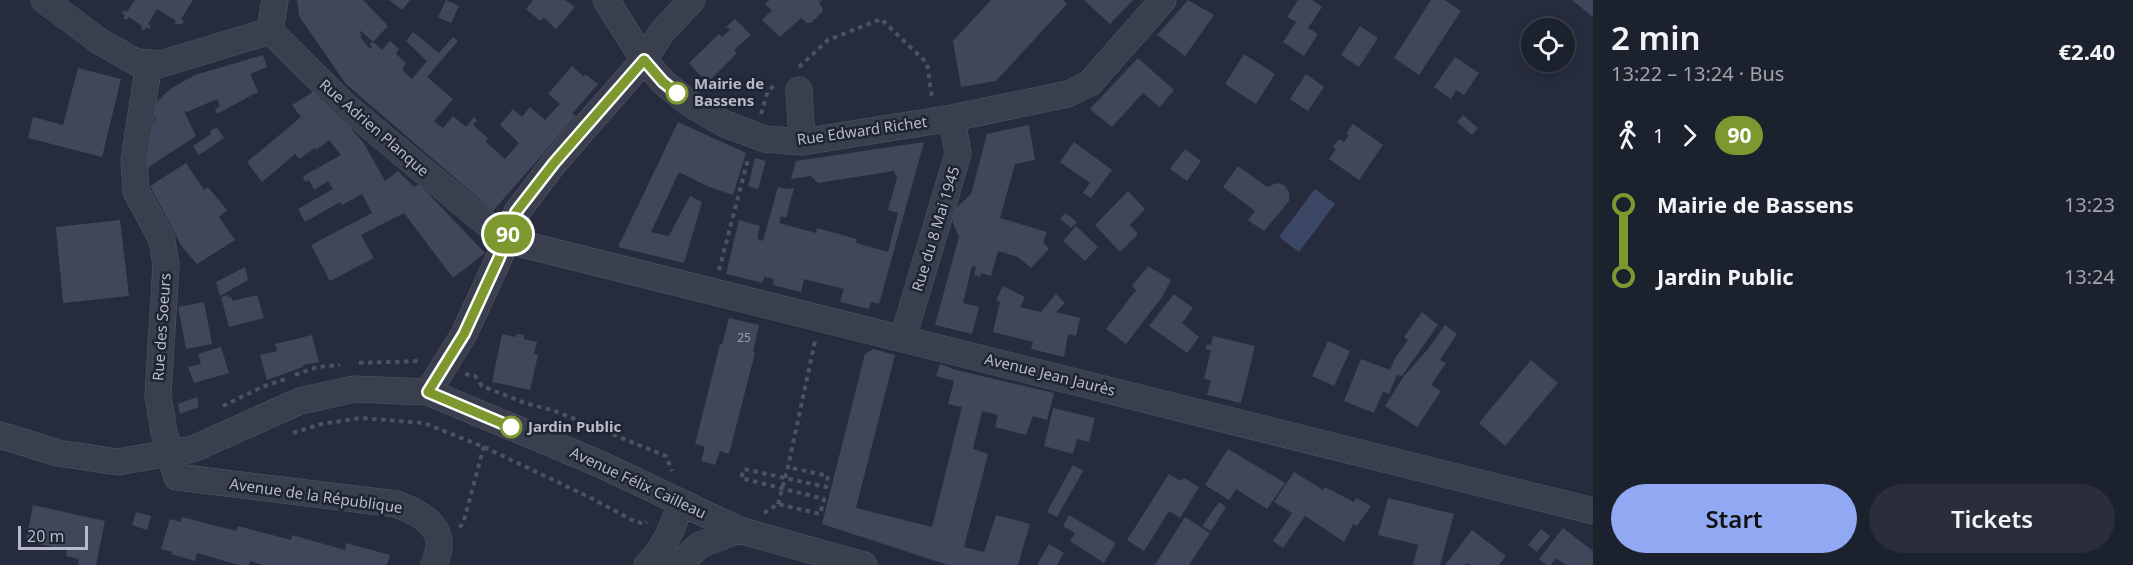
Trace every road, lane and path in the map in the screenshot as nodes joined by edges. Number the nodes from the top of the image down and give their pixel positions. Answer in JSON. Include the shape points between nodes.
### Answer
{"nodes":[{"id":1,"x":44,"y":0,"type":"edge"},
{"id":2,"x":275,"y":0,"type":"edge"},
{"id":3,"x":606,"y":0,"type":"edge"},
{"id":4,"x":692,"y":0,"type":"edge"},
{"id":5,"x":1162,"y":0,"type":"edge"},
{"id":6,"x":270,"y":31,"type":"junction"},
{"id":7,"x":644,"y":60,"type":"junction"},
{"id":8,"x":149,"y":63,"type":"junction"},
{"id":9,"x":799,"y":90,"type":"dead end"},
{"id":10,"x":952,"y":118,"type":"junction"},
{"id":11,"x":802,"y":142,"type":"junction"},
{"id":12,"x":506,"y":240,"type":"junction"},
{"id":13,"x":849,"y":325,"type":"junction"},
{"id":14,"x":903,"y":338,"type":"junction"},
{"id":15,"x":443,"y":368,"type":"junction"},
{"id":16,"x":428,"y":392,"type":"junction"},
{"id":17,"x":503,"y":394,"type":"junction"},
{"id":18,"x":214,"y":411,"type":"dead end"},
{"id":19,"x":494,"y":420,"type":"junction"},
{"id":20,"x":291,"y":434,"type":"dead end"},
{"id":21,"x":0,"y":435,"type":"edge"},
{"id":22,"x":484,"y":447,"type":"junction"},
{"id":23,"x":170,"y":454,"type":"junction"},
{"id":24,"x":788,"y":467,"type":"junction"},
{"id":25,"x":785,"y":479,"type":"junction"},
{"id":26,"x":783,"y":488,"type":"junction"},
{"id":27,"x":672,"y":498,"type":"junction"},
{"id":28,"x":778,"y":504,"type":"junction"},
{"id":29,"x":1593,"y":511,"type":"edge"},
{"id":30,"x":739,"y":530,"type":"junction"},
{"id":31,"x":437,"y":538,"type":"junction"},
{"id":32,"x":434,"y":565,"type":"edge"},
{"id":33,"x":647,"y":565,"type":"edge"},
{"id":34,"x":678,"y":565,"type":"edge"},
{"id":35,"x":864,"y":565,"type":"edge"}],
"edges":[{"from":1,"to":8,"type":"street","via":[[99,41],[136,62]]},
{"from":2,"to":6,"type":"street"},
{"from":3,"to":7,"type":"street","name":"Rue Edward Richet"},
{"from":4,"to":7,"type":"street","via":[[662,32]]},
{"from":5,"to":10,"type":"street","name":"Rue Edward Richet","via":[[1090,83],[1068,94]]},
{"from":6,"to":8,"type":"street","via":[[161,64]]},
{"from":6,"to":12,"type":"street","name":"Rue Adrien Planque","via":[[348,108]]},
{"from":7,"to":11,"type":"street","name":"Rue Edward Richet","via":[[689,103],[725,124],[765,139]]},
{"from":7,"to":12,"type":"street","via":[[516,212]]},
{"from":8,"to":23,"type":"street","name":"Rue des Soeurs","via":[[134,160],[136,191],[162,240],[166,265],[158,395]]},
{"from":9,"to":11,"type":"street"},
{"from":10,"to":11,"type":"street","name":"Rue Edward Richet"},
{"from":10,"to":14,"type":"street","name":"Rue du 8 Mai 1945","via":[[958,154]]},
{"from":12,"to":13,"type":"street","name":"Avenue Jean Jaurès"},
{"from":12,"to":15,"type":"street","via":[[464,334]]},
{"from":13,"to":14,"type":"street","name":"Avenue Jean Jaurès"},
{"from":13,"to":24,"type":"path","via":[[816,336]]},
{"from":14,"to":29,"type":"street","name":"Avenue Jean Jaurès"},
{"from":15,"to":16,"type":"street"},
{"from":15,"to":17,"type":"path","via":[[475,376],[482,386]]},
{"from":15,"to":18,"type":"path","via":[[417,360],[317,367],[262,387]]},
{"from":16,"to":19,"type":"street","name":"Avenue Félix Cailleau"},
{"from":16,"to":23,"type":"street","name":"Avenue Félix Cailleau","via":[[354,389],[300,401],[193,449]]},
{"from":17,"to":19,"type":"path"},
{"from":17,"to":27,"type":"path","via":[[666,456],[673,469]]},
{"from":19,"to":22,"type":"path"},
{"from":19,"to":27,"type":"street","name":"Avenue Félix Cailleau"},
{"from":20,"to":22,"type":"path","via":[[321,424],[361,418],[392,419],[424,423]]},
{"from":21,"to":23,"type":"street","name":"Avenue Félix Cailleau","via":[[58,453],[118,462]]},
{"from":22,"to":27,"type":"path","via":[[644,524]]},
{"from":22,"to":31,"type":"path","via":[[464,524]]},
{"from":23,"to":31,"type":"street","name":"Avenue de la République","via":[[177,477],[396,504],[417,512],[434,527]]},
{"from":24,"to":25,"type":"path"},
{"from":24,"to":25,"type":"path","via":[[828,476],[826,487]]},
{"from":25,"to":26,"type":"path"},
{"from":25,"to":26,"type":"path","via":[[744,469],[741,478]]},
{"from":26,"to":28,"type":"path"},
{"from":26,"to":28,"type":"path","via":[[824,499],[820,514]]},
{"from":27,"to":30,"type":"street","name":"Avenue Félix Cailleau"},
{"from":27,"to":33,"type":"street","via":[[671,530],[659,554]]},
{"from":28,"to":30,"type":"path"},
{"from":30,"to":34,"type":"street","via":[[700,545]]},
{"from":30,"to":35,"type":"street","name":"Avenue Félix Cailleau"},
{"from":31,"to":32,"type":"street"}]}
